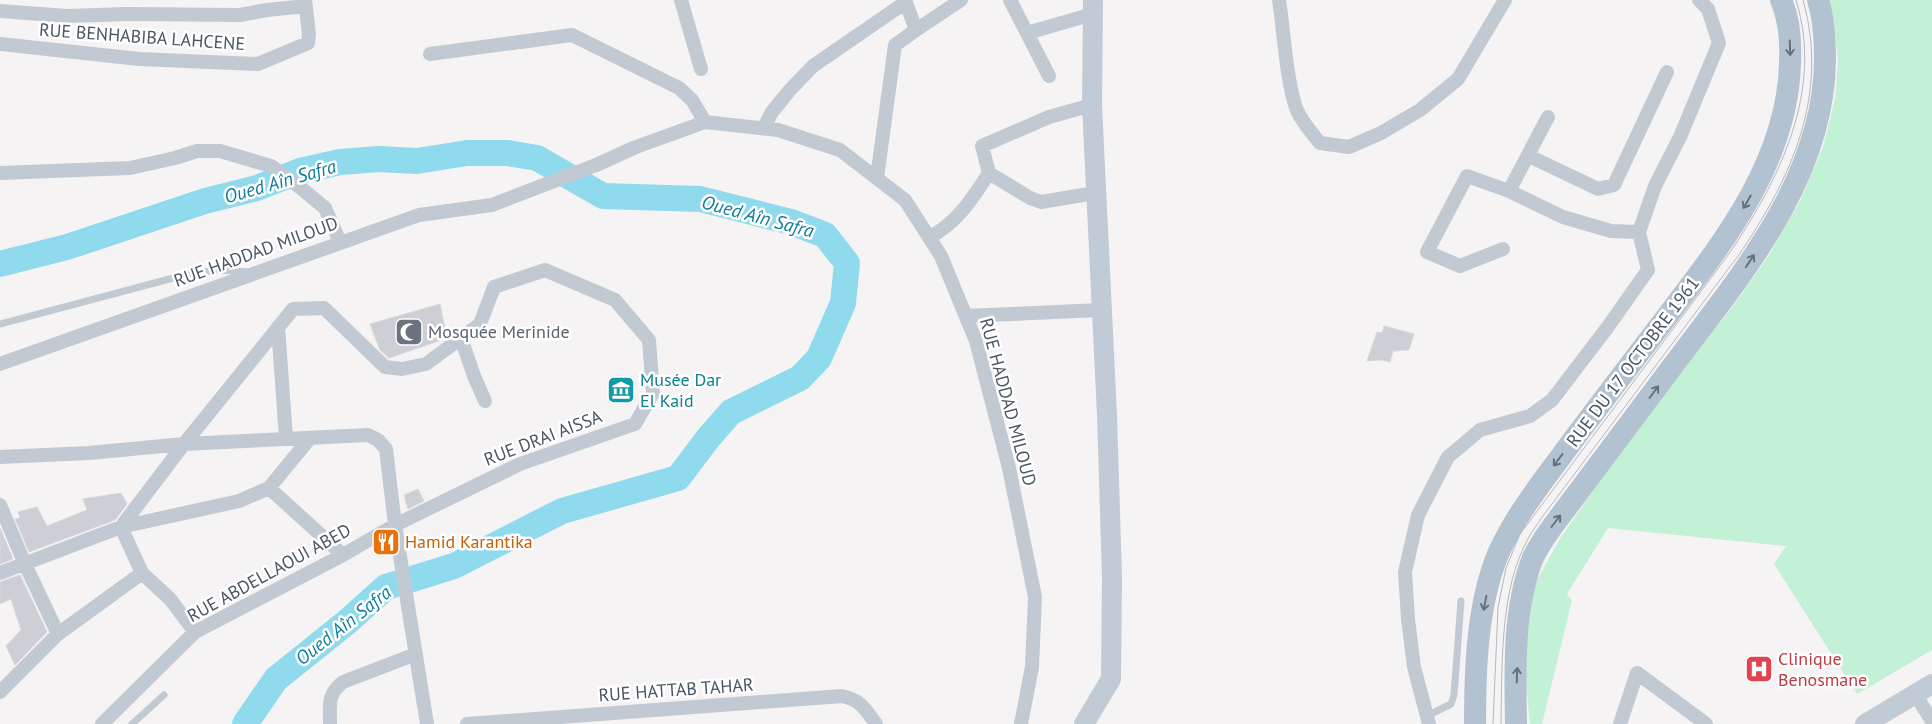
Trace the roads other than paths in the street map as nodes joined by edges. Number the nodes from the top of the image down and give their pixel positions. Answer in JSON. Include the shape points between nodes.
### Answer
{"nodes":[{"id":1,"x":681,"y":0,"type":"edge"},
{"id":2,"x":961,"y":0,"type":"edge"},
{"id":3,"x":1010,"y":0,"type":"edge"},
{"id":4,"x":1279,"y":0,"type":"edge"},
{"id":5,"x":1505,"y":0,"type":"edge"},
{"id":6,"x":1699,"y":0,"type":"edge"},
{"id":7,"x":1782,"y":0,"type":"edge"},
{"id":8,"x":1818,"y":0,"type":"edge"},
{"id":9,"x":906,"y":1,"type":"edge"},
{"id":10,"x":306,"y":3,"type":"edge"},
{"id":11,"x":1093,"y":7,"type":"edge"},
{"id":12,"x":0,"y":11,"type":"edge"},
{"id":13,"x":916,"y":30,"type":"junction"},
{"id":14,"x":1027,"y":33,"type":"junction"},
{"id":15,"x":0,"y":44,"type":"edge"},
{"id":16,"x":430,"y":54,"type":"dead end"},
{"id":17,"x":701,"y":68,"type":"dead end"},
{"id":18,"x":1667,"y":72,"type":"dead end"},
{"id":19,"x":1049,"y":76,"type":"dead end"},
{"id":20,"x":1092,"y":105,"type":"junction"},
{"id":21,"x":1548,"y":116,"type":"dead end"},
{"id":22,"x":705,"y":122,"type":"junction"},
{"id":23,"x":764,"y":127,"type":"junction"},
{"id":24,"x":1528,"y":156,"type":"junction"},
{"id":25,"x":0,"y":173,"type":"edge"},
{"id":26,"x":990,"y":173,"type":"junction"},
{"id":27,"x":877,"y":178,"type":"junction"},
{"id":28,"x":1509,"y":191,"type":"junction"},
{"id":29,"x":1095,"y":193,"type":"junction"},
{"id":30,"x":1639,"y":232,"type":"junction"},
{"id":31,"x":930,"y":237,"type":"junction"},
{"id":32,"x":340,"y":242,"type":"junction"},
{"id":33,"x":1503,"y":249,"type":"dead end"},
{"id":34,"x":255,"y":272,"type":"junction"},
{"id":35,"x":1101,"y":310,"type":"junction"},
{"id":36,"x":966,"y":316,"type":"junction"},
{"id":37,"x":0,"y":324,"type":"edge"},
{"id":38,"x":278,"y":327,"type":"junction"},
{"id":39,"x":461,"y":338,"type":"junction"},
{"id":40,"x":0,"y":364,"type":"edge"},
{"id":41,"x":485,"y":401,"type":"dead end"},
{"id":42,"x":286,"y":438,"type":"junction"},
{"id":43,"x":310,"y":438,"type":"junction"},
{"id":44,"x":184,"y":444,"type":"junction"},
{"id":45,"x":0,"y":458,"type":"edge"},
{"id":46,"x":269,"y":488,"type":"junction"},
{"id":47,"x":0,"y":506,"type":"edge"},
{"id":48,"x":395,"y":525,"type":"junction"},
{"id":49,"x":121,"y":527,"type":"junction"},
{"id":50,"x":343,"y":555,"type":"junction"},
{"id":51,"x":24,"y":562,"type":"junction"},
{"id":52,"x":0,"y":573,"type":"edge"},
{"id":53,"x":142,"y":573,"type":"junction"},
{"id":54,"x":1461,"y":601,"type":"dead end"},
{"id":55,"x":195,"y":632,"type":"junction"},
{"id":56,"x":58,"y":634,"type":"junction"},
{"id":57,"x":416,"y":654,"type":"junction"},
{"id":58,"x":1932,"y":684,"type":"edge"},
{"id":59,"x":0,"y":692,"type":"edge"},
{"id":60,"x":1915,"y":694,"type":"junction"},
{"id":61,"x":164,"y":695,"type":"dead end"},
{"id":62,"x":1428,"y":720,"type":"edge"},
{"id":63,"x":548,"y":721,"type":"edge"},
{"id":64,"x":1932,"y":721,"type":"edge"},
{"id":65,"x":102,"y":724,"type":"edge"},
{"id":66,"x":132,"y":724,"type":"edge"},
{"id":67,"x":330,"y":724,"type":"edge"},
{"id":68,"x":427,"y":724,"type":"edge"},
{"id":69,"x":467,"y":724,"type":"edge"},
{"id":70,"x":876,"y":724,"type":"edge"},
{"id":71,"x":1021,"y":724,"type":"edge"},
{"id":72,"x":1084,"y":724,"type":"edge"},
{"id":73,"x":1475,"y":724,"type":"edge"},
{"id":74,"x":1516,"y":724,"type":"edge"},
{"id":75,"x":1620,"y":724,"type":"edge"},
{"id":76,"x":1706,"y":724,"type":"edge"},
{"id":77,"x":1865,"y":724,"type":"edge"}],
"edges":[{"from":1,"to":17,"type":"street"},
{"from":2,"to":13,"type":"street"},
{"from":3,"to":14,"type":"street"},
{"from":4,"to":5,"type":"street","via":[[1296,108],[1320,143],[1349,147],[1420,110],[1458,79]]},
{"from":6,"to":30,"type":"street","via":[[1708,10],[1720,43],[1680,138],[1655,186]]},
{"from":7,"to":73,"type":"main road","name":"RUE DU 17 OCTOBRE 1961","one_way":true,"via":[[1789,28],[1790,75],[1781,122],[1771,152],[1748,200],[1716,251],[1534,492],[1508,535],[1484,602]]},
{"from":74,"to":8,"type":"main road","name":"RUE DU 17 OCTOBRE 1961","one_way":true,"via":[[1518,624],[1533,558],[1552,527],[1753,258],[1787,201],[1799,173],[1813,137],[1824,90],[1824,34]]},
{"from":9,"to":13,"type":"street"},
{"from":9,"to":23,"type":"street","via":[[813,66],[772,112]]},
{"from":10,"to":12,"type":"street","via":[[240,15],[67,16]]},
{"from":10,"to":15,"type":"street","name":"RUE BENHABIBA LAHCENE","via":[[308,43],[258,64],[139,59]]},
{"from":11,"to":14,"type":"street"},
{"from":11,"to":20,"type":"main road"},
{"from":13,"to":27,"type":"street","via":[[895,45]]},
{"from":14,"to":19,"type":"street"},
{"from":16,"to":22,"type":"street","via":[[572,35],[679,88],[692,100]]},
{"from":18,"to":24,"type":"street","via":[[1614,185],[1598,190]]},
{"from":20,"to":26,"type":"street","via":[[1049,118],[982,146]]},
{"from":20,"to":29,"type":"main road"},
{"from":21,"to":24,"type":"street"},
{"from":22,"to":23,"type":"street","name":"RUE HADDAD MILOUD"},
{"from":22,"to":32,"type":"street","name":"RUE HADDAD MILOUD","via":[[492,204],[418,215]]},
{"from":23,"to":27,"type":"street","name":"RUE HADDAD MILOUD","via":[[840,150]]},
{"from":24,"to":28,"type":"street"},
{"from":25,"to":32,"type":"street","via":[[130,168],[197,151],[220,151],[271,166],[301,188],[325,208]]},
{"from":26,"to":29,"type":"street","via":[[1041,202]]},
{"from":26,"to":31,"type":"street","via":[[946,228]]},
{"from":27,"to":31,"type":"street","name":"RUE HADDAD MILOUD","via":[[906,200]]},
{"from":28,"to":30,"type":"street","via":[[1563,216],[1610,231]]},
{"from":28,"to":33,"type":"street","via":[[1467,176],[1427,252],[1460,266]]},
{"from":29,"to":35,"type":"main road"},
{"from":30,"to":62,"type":"street","via":[[1648,270],[1552,400],[1530,416],[1480,430],[1473,435],[1448,457],[1418,515],[1406,572],[1408,618],[1414,667]]},
{"from":31,"to":36,"type":"street","name":"RUE HADDAD MILOUD"},
{"from":32,"to":34,"type":"street","name":"RUE HADDAD MILOUD"},
{"from":34,"to":37,"type":"lane","via":[[192,273]]},
{"from":34,"to":40,"type":"street","name":"RUE HADDAD MILOUD"},
{"from":35,"to":36,"type":"street"},
{"from":35,"to":72,"type":"main road","via":[[1112,567],[1112,678]]},
{"from":36,"to":71,"type":"street","name":"RUE HADDAD MILOUD","via":[[976,341],[1009,468],[1035,597],[1032,666]]},
{"from":38,"to":39,"type":"street","name":"RUE DRAI AISSA","via":[[293,309],[324,308],[385,367],[402,369],[426,364]]},
{"from":38,"to":42,"type":"street"},
{"from":38,"to":44,"type":"street","name":"RUE DRAI AISSA"},
{"from":39,"to":41,"type":"street"},
{"from":39,"to":48,"type":"street","name":"RUE DRAI AISSA","via":[[480,324],[494,287],[545,270],[615,300],[649,340],[653,393],[635,424],[520,464]]},
{"from":42,"to":43,"type":"street"},
{"from":42,"to":44,"type":"street"},
{"from":43,"to":46,"type":"street"},
{"from":43,"to":48,"type":"street","via":[[368,435],[378,440],[386,449]]},
{"from":44,"to":45,"type":"street"},
{"from":44,"to":49,"type":"street","name":"RUE DRAI AISSA"},
{"from":46,"to":49,"type":"street","via":[[239,500]]},
{"from":46,"to":50,"type":"street"},
{"from":47,"to":51,"type":"street"},
{"from":48,"to":50,"type":"street","name":"RUE ABDELLAOUI ABED"},
{"from":48,"to":57,"type":"street"},
{"from":49,"to":51,"type":"street"},
{"from":49,"to":53,"type":"street"},
{"from":50,"to":55,"type":"street","name":"RUE ABDELLAOUI ABED"},
{"from":51,"to":52,"type":"street"},
{"from":51,"to":56,"type":"street"},
{"from":53,"to":55,"type":"street","via":[[170,598]]},
{"from":53,"to":56,"type":"street"},
{"from":54,"to":62,"type":"lane","via":[[1454,694],[1451,704]]},
{"from":55,"to":65,"type":"street","name":"RUE ABDELLAOUI ABED"},
{"from":56,"to":59,"type":"street"},
{"from":57,"to":67,"type":"street","via":[[338,685],[330,697]]},
{"from":57,"to":68,"type":"street"},
{"from":58,"to":60,"type":"main road"},
{"from":60,"to":64,"type":"street"},
{"from":60,"to":77,"type":"main road"},
{"from":61,"to":66,"type":"lane"},
{"from":63,"to":69,"type":"street","name":"RUE HATTAB TAHAR"},
{"from":63,"to":70,"type":"street","name":"RUE HATTAB TAHAR","via":[[842,696],[853,698],[862,705]]},
{"from":75,"to":76,"type":"street","via":[[1637,673]]}]}
